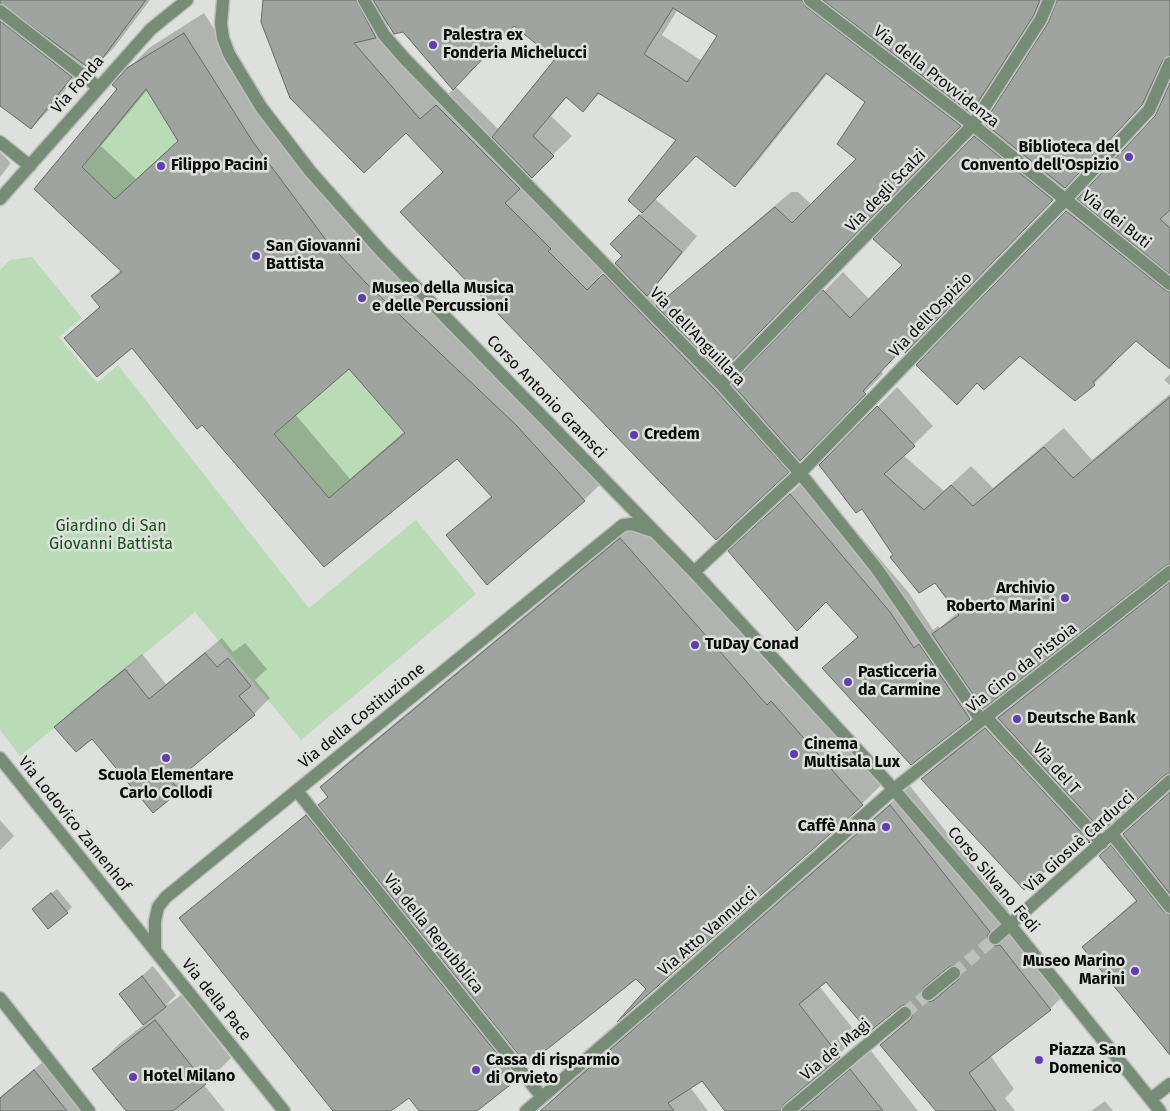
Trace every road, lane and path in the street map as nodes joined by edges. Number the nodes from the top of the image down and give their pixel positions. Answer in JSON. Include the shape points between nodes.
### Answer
{"nodes":[{"id":1,"x":187,"y":0,"type":"edge"},
{"id":2,"x":223,"y":0,"type":"edge"},
{"id":3,"x":364,"y":0,"type":"edge"},
{"id":4,"x":811,"y":0,"type":"edge"},
{"id":5,"x":1049,"y":0,"type":"edge"},
{"id":6,"x":0,"y":11,"type":"edge"},
{"id":7,"x":1170,"y":63,"type":"edge"},
{"id":8,"x":98,"y":87,"type":"junction"},
{"id":9,"x":973,"y":125,"type":"junction"},
{"id":10,"x":0,"y":142,"type":"edge"},
{"id":11,"x":30,"y":166,"type":"junction"},
{"id":12,"x":0,"y":199,"type":"edge"},
{"id":13,"x":1065,"y":200,"type":"junction"},
{"id":14,"x":1170,"y":284,"type":"edge"},
{"id":15,"x":721,"y":384,"type":"junction"},
{"id":16,"x":800,"y":473,"type":"junction"},
{"id":17,"x":630,"y":506,"type":"junction"},
{"id":18,"x":623,"y":525,"type":"junction"},
{"id":19,"x":657,"y":534,"type":"junction"},
{"id":20,"x":694,"y":572,"type":"junction"},
{"id":21,"x":1170,"y":572,"type":"edge"},
{"id":22,"x":983,"y":719,"type":"junction"},
{"id":23,"x":0,"y":758,"type":"edge"},
{"id":24,"x":1170,"y":781,"type":"edge"},
{"id":25,"x":894,"y":789,"type":"junction"},
{"id":26,"x":297,"y":792,"type":"junction"},
{"id":27,"x":1107,"y":839,"type":"junction"},
{"id":28,"x":1170,"y":907,"type":"edge"},
{"id":29,"x":122,"y":910,"type":"joint"},
{"id":30,"x":1011,"y":926,"type":"junction"},
{"id":31,"x":995,"y":938,"type":"tunnel mouth"},
{"id":32,"x":155,"y":949,"type":"junction"},
{"id":33,"x":954,"y":973,"type":"tunnel mouth"},
{"id":34,"x":928,"y":994,"type":"tunnel mouth"},
{"id":35,"x":0,"y":998,"type":"edge"},
{"id":36,"x":905,"y":1013,"type":"tunnel mouth"},
{"id":37,"x":1170,"y":1084,"type":"edge"},
{"id":38,"x":542,"y":1097,"type":"junction"},
{"id":39,"x":1151,"y":1099,"type":"junction"},
{"id":40,"x":89,"y":1111,"type":"edge"},
{"id":41,"x":284,"y":1111,"type":"edge"},
{"id":42,"x":526,"y":1111,"type":"edge"},
{"id":43,"x":788,"y":1111,"type":"edge"},
{"id":44,"x":1160,"y":1111,"type":"edge"}],
"edges":[{"from":1,"to":8,"type":"street","name":"Via Fonda","via":[[151,29]]},
{"from":2,"to":17,"type":"street","name":"Corso Antonio Gramsci","via":[[221,24],[229,54],[291,149],[382,252]]},
{"from":3,"to":15,"type":"street","name":"Via dell'Anguillara","via":[[384,35],[405,59]]},
{"from":4,"to":9,"type":"street","name":"Via della Provvidenza"},
{"from":5,"to":9,"type":"street","name":"Via degli Scalzi","via":[[1041,19]]},
{"from":6,"to":8,"type":"street"},
{"from":7,"to":13,"type":"street","name":"Via dell'Ospizio","via":[[1149,110]]},
{"from":8,"to":11,"type":"street","name":"Via Fonda"},
{"from":9,"to":13,"type":"street","name":"Via della Provvidenza"},
{"from":9,"to":15,"type":"street","name":"Via degli Scalzi"},
{"from":10,"to":11,"type":"street"},
{"from":11,"to":12,"type":"street","name":"Via Fonda"},
{"from":13,"to":14,"type":"street","name":"Via dei Buti"},
{"from":13,"to":16,"type":"street","name":"Via dell'Ospizio"},
{"from":15,"to":16,"type":"street","name":"Via dell'Anguillara"},
{"from":16,"to":20,"type":"street","name":"Via dell'Ospizio"},
{"from":16,"to":22,"type":"street","name":"Via dell'Anguillara","via":[[877,569],[968,703]]},
{"from":17,"to":18,"type":"street","via":[[629,516]]},
{"from":17,"to":19,"type":"street","name":"Corso Antonio Gramsci"},
{"from":18,"to":19,"type":"street","via":[[632,524]]},
{"from":18,"to":26,"type":"street","name":"Via della Costituzione"},
{"from":19,"to":20,"type":"street","name":"Corso Antonio Gramsci"},
{"from":20,"to":25,"type":"street","name":"Corso Antonio Gramsci"},
{"from":21,"to":22,"type":"street","name":"Via Cino da Pistoia"},
{"from":22,"to":25,"type":"street","name":"Via Cino da Pistoia"},
{"from":22,"to":27,"type":"street","name":"Via del T"},
{"from":23,"to":29,"type":"street","name":"Via Lodovico Zamenhof"},
{"from":24,"to":27,"type":"street","name":"Via Giosuè Carducci"},
{"from":25,"to":30,"type":"street","name":"Corso Silvano Fedi"},
{"from":25,"to":38,"type":"street","name":"Via Atto Vannucci"},
{"from":26,"to":32,"type":"street","name":"Via della Costituzione","via":[[166,897],[158,907],[155,921]]},
{"from":26,"to":38,"type":"street","name":"Via della Repubblica"},
{"from":27,"to":28,"type":"street","name":"Via del T"},
{"from":27,"to":30,"type":"street","name":"Via Giosuè Carducci"},
{"from":29,"to":32,"type":"street","name":"Via della Pace"},
{"from":30,"to":31,"type":"street"},
{"from":30,"to":39,"type":"street","name":"Corso Silvano Fedi"},
{"from":32,"to":41,"type":"street","name":"Via della Pace"},
{"from":33,"to":34,"type":"street"},
{"from":35,"to":40,"type":"street"},
{"from":36,"to":43,"type":"street","name":"Via de' Magi"},
{"from":37,"to":39,"type":"street"},
{"from":38,"to":42,"type":"street","name":"Via Atto Vannucci"},
{"from":39,"to":44,"type":"street","name":"Corso Silvano Fedi"}]}
